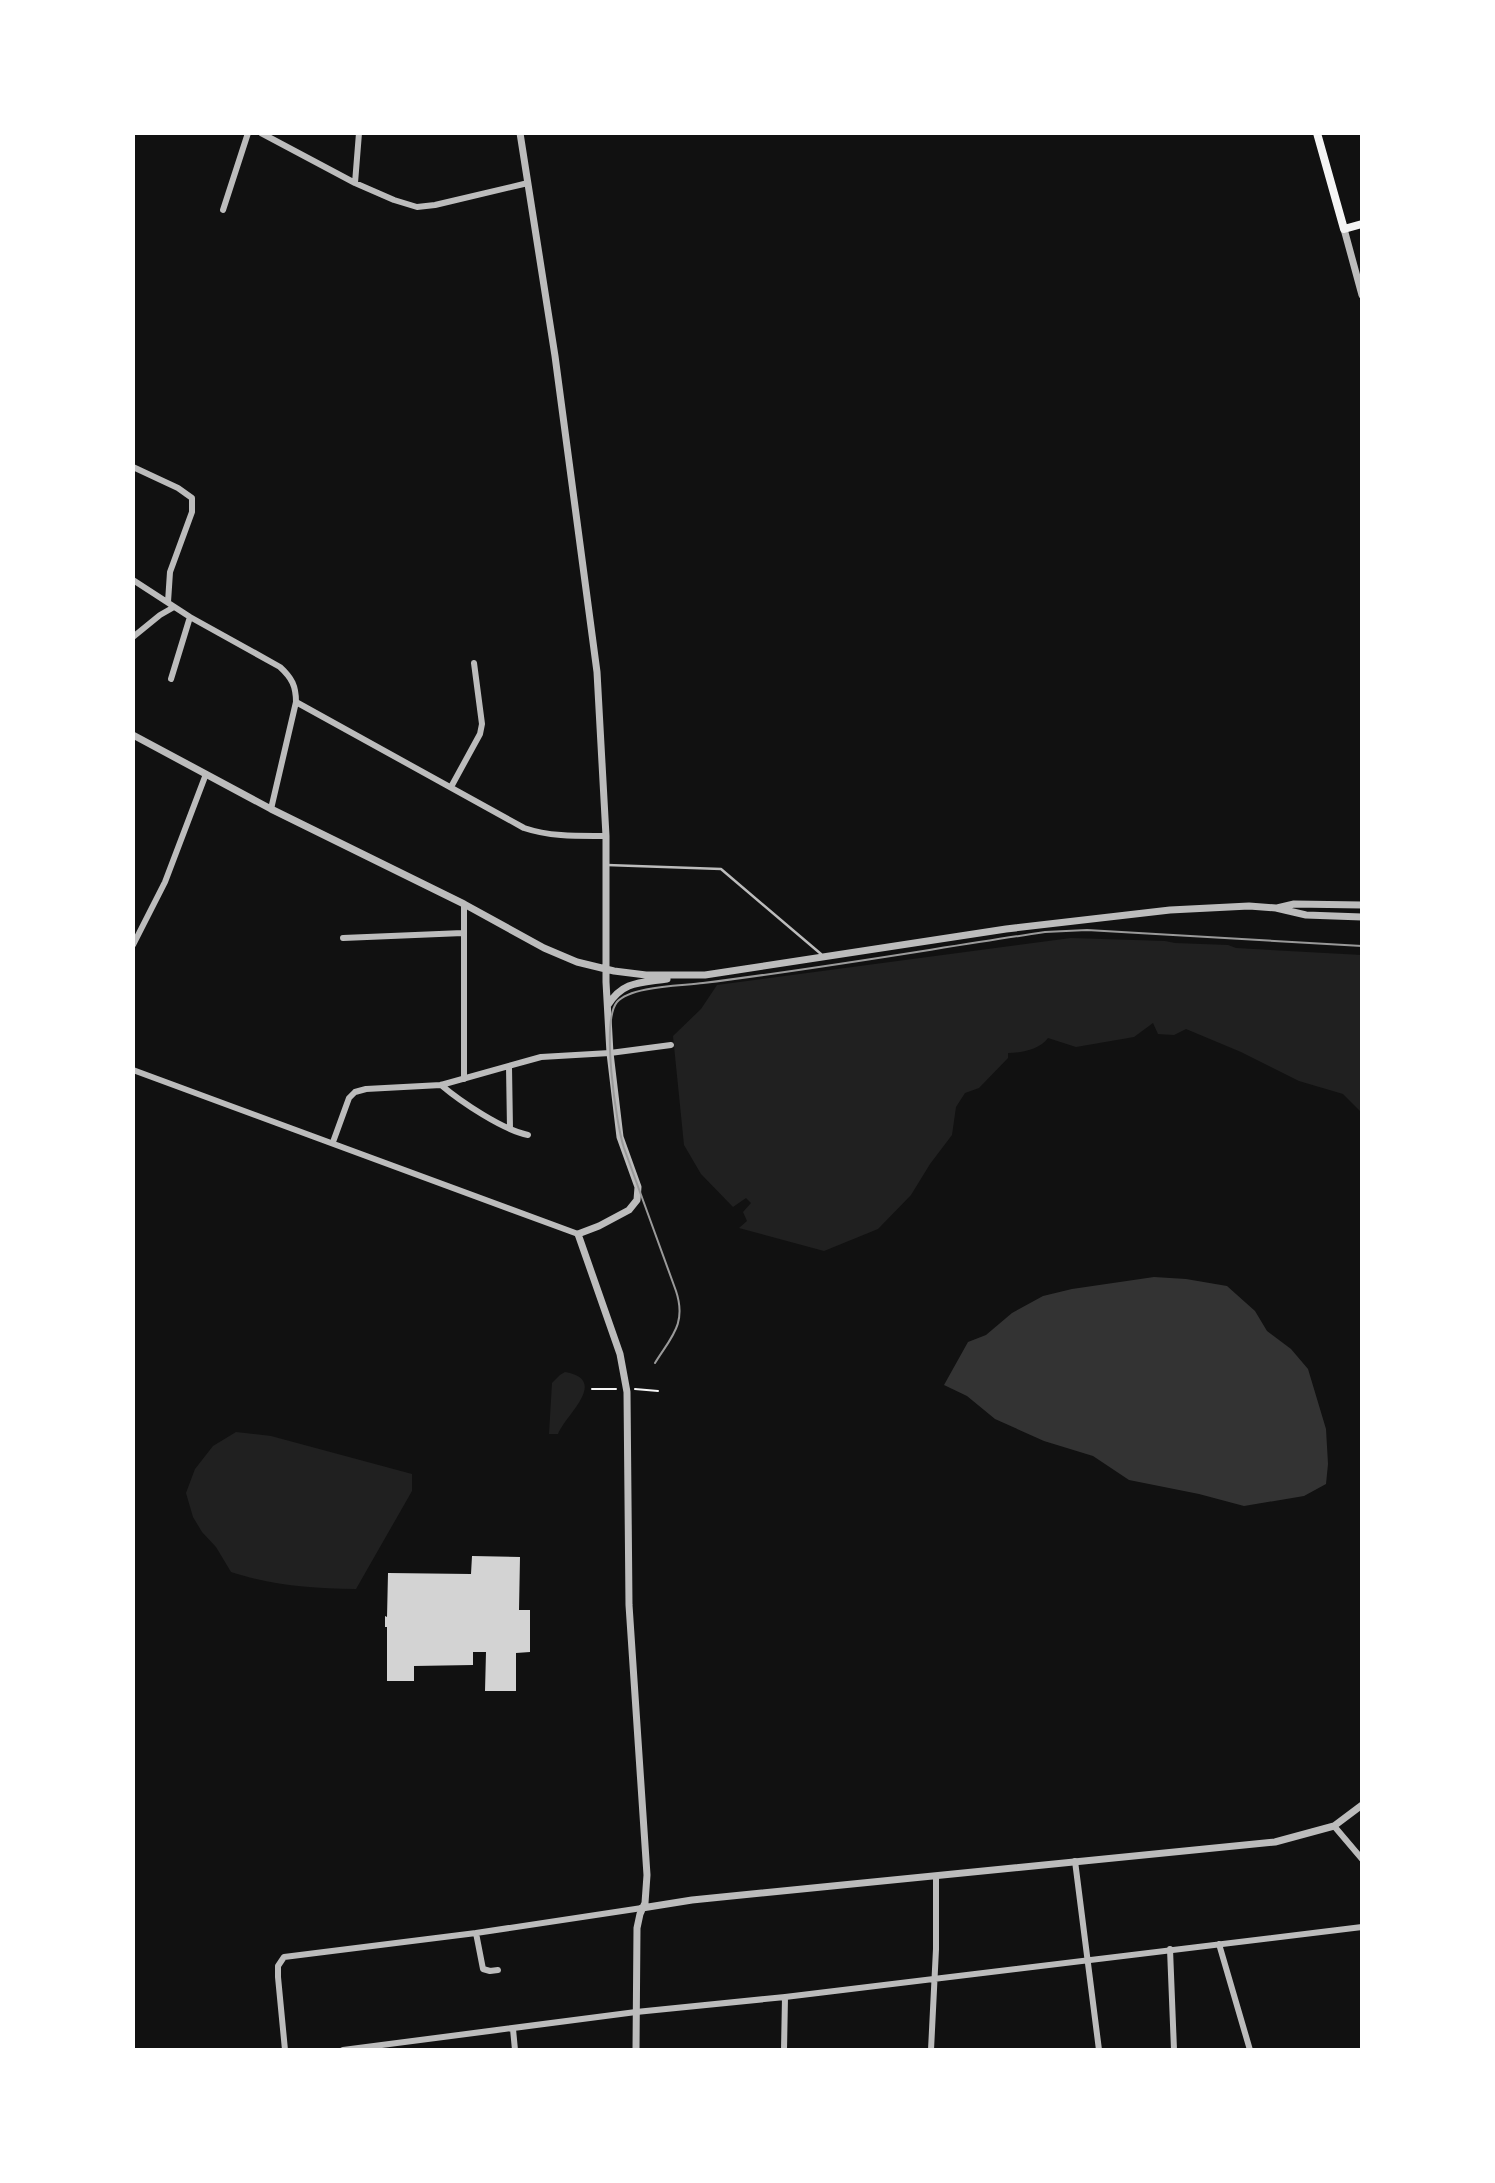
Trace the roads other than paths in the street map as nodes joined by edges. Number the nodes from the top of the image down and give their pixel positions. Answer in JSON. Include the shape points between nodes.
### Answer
{"nodes":[{"id":1,"x":248,"y":133,"type":"edge"},
{"id":2,"x":261,"y":133,"type":"edge"},
{"id":3,"x":359,"y":133,"type":"edge"},
{"id":4,"x":520,"y":133,"type":"edge"},
{"id":5,"x":1317,"y":133,"type":"edge"},
{"id":6,"x":355,"y":183,"type":"junction"},
{"id":7,"x":528,"y":183,"type":"junction"},
{"id":8,"x":223,"y":210,"type":"dead end"},
{"id":9,"x":1362,"y":224,"type":"edge"},
{"id":10,"x":1344,"y":229,"type":"junction"},
{"id":11,"x":1362,"y":295,"type":"edge"},
{"id":12,"x":133,"y":467,"type":"edge"},
{"id":13,"x":133,"y":580,"type":"edge"},
{"id":14,"x":171,"y":605,"type":"junction"},
{"id":15,"x":190,"y":617,"type":"junction"},
{"id":16,"x":133,"y":637,"type":"edge"},
{"id":17,"x":474,"y":663,"type":"dead end"},
{"id":18,"x":171,"y":678,"type":"dead end"},
{"id":19,"x":296,"y":702,"type":"junction"},
{"id":20,"x":133,"y":735,"type":"edge"},
{"id":21,"x":206,"y":774,"type":"junction"},
{"id":22,"x":451,"y":788,"type":"junction"},
{"id":23,"x":271,"y":809,"type":"junction"},
{"id":24,"x":606,"y":836,"type":"junction"},
{"id":25,"x":607,"y":866,"type":"junction"},
{"id":26,"x":464,"y":904,"type":"junction"},
{"id":27,"x":1362,"y":905,"type":"edge"},
{"id":28,"x":1276,"y":908,"type":"junction"},
{"id":29,"x":1362,"y":917,"type":"edge"},
{"id":30,"x":463,"y":933,"type":"junction"},
{"id":31,"x":343,"y":938,"type":"dead end"},
{"id":32,"x":133,"y":945,"type":"edge"},
{"id":33,"x":825,"y":958,"type":"junction"},
{"id":34,"x":606,"y":970,"type":"junction"},
{"id":35,"x":695,"y":976,"type":"junction"},
{"id":36,"x":607,"y":1006,"type":"junction"},
{"id":37,"x":671,"y":1045,"type":"dead end"},
{"id":38,"x":610,"y":1053,"type":"junction"},
{"id":39,"x":509,"y":1067,"type":"junction"},
{"id":40,"x":133,"y":1070,"type":"edge"},
{"id":41,"x":464,"y":1079,"type":"junction"},
{"id":42,"x":441,"y":1085,"type":"junction"},
{"id":43,"x":510,"y":1129,"type":"junction"},
{"id":44,"x":528,"y":1135,"type":"dead end"},
{"id":45,"x":332,"y":1142,"type":"junction"},
{"id":46,"x":578,"y":1234,"type":"junction"},
{"id":47,"x":1362,"y":1805,"type":"edge"},
{"id":48,"x":1334,"y":1826,"type":"junction"},
{"id":49,"x":1362,"y":1859,"type":"edge"},
{"id":50,"x":1075,"y":1861,"type":"junction"},
{"id":51,"x":936,"y":1876,"type":"junction"},
{"id":52,"x":642,"y":1908,"type":"junction"},
{"id":53,"x":1362,"y":1927,"type":"edge"},
{"id":54,"x":476,"y":1933,"type":"junction"},
{"id":55,"x":1219,"y":1944,"type":"junction"},
{"id":56,"x":1170,"y":1949,"type":"junction"},
{"id":57,"x":1088,"y":1959,"type":"junction"},
{"id":58,"x":498,"y":1970,"type":"dead end"},
{"id":59,"x":935,"y":1979,"type":"junction"},
{"id":60,"x":785,"y":1997,"type":"junction"},
{"id":61,"x":636,"y":2012,"type":"junction"},
{"id":62,"x":513,"y":2029,"type":"junction"},
{"id":63,"x":285,"y":2050,"type":"edge"},
{"id":64,"x":343,"y":2050,"type":"edge"},
{"id":65,"x":515,"y":2050,"type":"edge"},
{"id":66,"x":636,"y":2050,"type":"edge"},
{"id":67,"x":784,"y":2050,"type":"edge"},
{"id":68,"x":931,"y":2050,"type":"edge"},
{"id":69,"x":1099,"y":2050,"type":"edge"},
{"id":70,"x":1174,"y":2050,"type":"edge"},
{"id":71,"x":1250,"y":2050,"type":"edge"}],
"edges":[{"from":1,"to":8,"type":"street"},
{"from":2,"to":6,"type":"street"},
{"from":3,"to":6,"type":"street"},
{"from":4,"to":7,"type":"street"},
{"from":5,"to":10,"type":"main road"},
{"from":6,"to":7,"type":"street","via":[[417,207]]},
{"from":7,"to":24,"type":"street","via":[[597,671]]},
{"from":9,"to":10,"type":"main road"},
{"from":10,"to":11,"type":"street"},
{"from":12,"to":14,"type":"street","via":[[192,498],[192,512],[170,572]]},
{"from":13,"to":14,"type":"street"},
{"from":14,"to":15,"type":"street"},
{"from":14,"to":16,"type":"street"},
{"from":15,"to":18,"type":"street"},
{"from":15,"to":19,"type":"street","via":[[280,667],[291,677]]},
{"from":17,"to":22,"type":"street","via":[[482,724]]},
{"from":19,"to":22,"type":"street"},
{"from":19,"to":23,"type":"street"},
{"from":20,"to":21,"type":"street"},
{"from":21,"to":23,"type":"street"},
{"from":21,"to":32,"type":"street","via":[[165,882]]},
{"from":22,"to":24,"type":"street","via":[[541,834]]},
{"from":23,"to":26,"type":"street"},
{"from":24,"to":25,"type":"street"},
{"from":25,"to":33,"type":"lane","via":[[721,869]]},
{"from":25,"to":34,"type":"street"},
{"from":26,"to":30,"type":"street"},
{"from":26,"to":34,"type":"street","via":[[564,957]]},
{"from":27,"to":28,"type":"street"},
{"from":28,"to":29,"type":"street","via":[[1306,915]]},
{"from":28,"to":33,"type":"street","via":[[1129,914]]},
{"from":30,"to":31,"type":"street"},
{"from":30,"to":41,"type":"street"},
{"from":33,"to":35,"type":"street"},
{"from":34,"to":35,"type":"street"},
{"from":34,"to":36,"type":"street"},
{"from":35,"to":36,"type":"street","via":[[630,985],[620,989]]},
{"from":36,"to":38,"type":"street"},
{"from":37,"to":38,"type":"street"},
{"from":38,"to":39,"type":"street","via":[[549,1056]]},
{"from":38,"to":46,"type":"street","via":[[620,1137],[638,1194],[623,1214]]},
{"from":39,"to":41,"type":"street"},
{"from":39,"to":43,"type":"street"},
{"from":40,"to":45,"type":"street"},
{"from":41,"to":42,"type":"street"},
{"from":42,"to":43,"type":"street"},
{"from":42,"to":45,"type":"street","via":[[355,1092]]},
{"from":43,"to":44,"type":"street"},
{"from":45,"to":46,"type":"street"},
{"from":46,"to":52,"type":"street","via":[[620,1353],[627,1392],[629,1615],[647,1875]]},
{"from":47,"to":48,"type":"street"},
{"from":48,"to":49,"type":"street"},
{"from":48,"to":50,"type":"street","via":[[1275,1842]]},
{"from":50,"to":51,"type":"street"},
{"from":50,"to":57,"type":"street"},
{"from":51,"to":52,"type":"street"},
{"from":51,"to":59,"type":"street"},
{"from":52,"to":54,"type":"street"},
{"from":52,"to":61,"type":"street","via":[[637,1928]]},
{"from":53,"to":55,"type":"street"},
{"from":54,"to":58,"type":"street","via":[[483,1969]]},
{"from":54,"to":63,"type":"street","via":[[284,1957],[278,1978]]},
{"from":55,"to":56,"type":"street"},
{"from":55,"to":71,"type":"street"},
{"from":56,"to":57,"type":"street"},
{"from":56,"to":70,"type":"street"},
{"from":57,"to":59,"type":"street"},
{"from":57,"to":69,"type":"street"},
{"from":59,"to":60,"type":"street"},
{"from":59,"to":68,"type":"street"},
{"from":60,"to":61,"type":"street"},
{"from":60,"to":67,"type":"street"},
{"from":61,"to":62,"type":"street"},
{"from":61,"to":66,"type":"street"},
{"from":62,"to":64,"type":"street"},
{"from":62,"to":65,"type":"street"}]}
